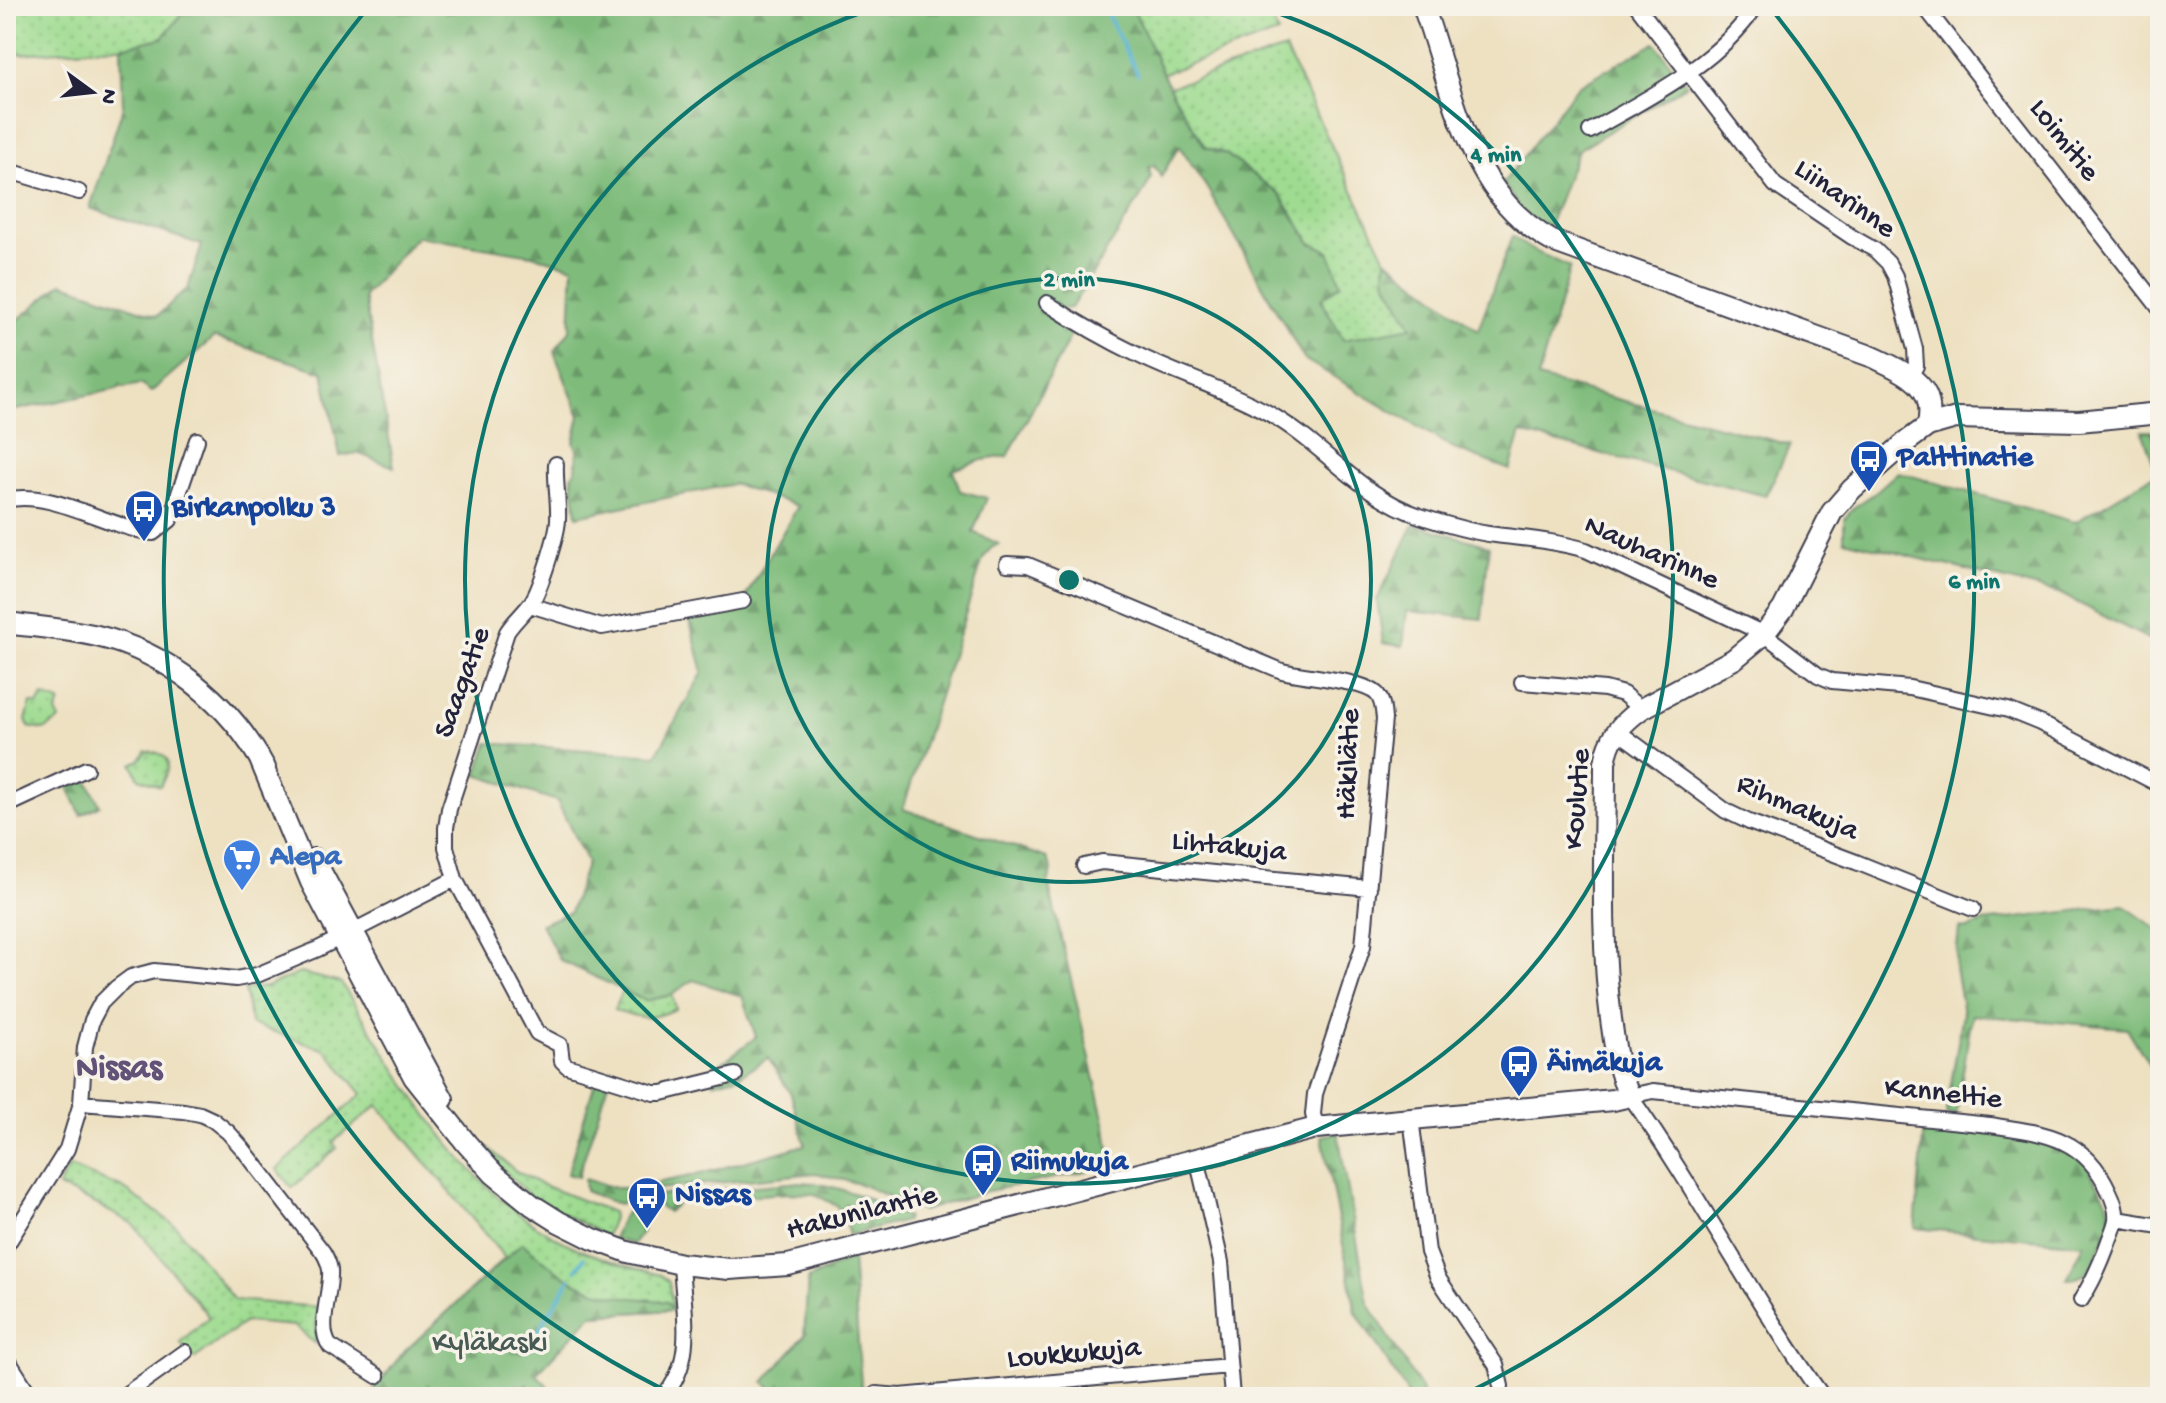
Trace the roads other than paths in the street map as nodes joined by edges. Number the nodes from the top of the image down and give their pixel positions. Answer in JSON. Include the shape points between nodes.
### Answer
{"nodes":[{"id":1,"x":1423,"y":6,"type":"edge"},
{"id":2,"x":1637,"y":6,"type":"edge"},
{"id":3,"x":1756,"y":6,"type":"edge"},
{"id":4,"x":1924,"y":6,"type":"edge"},
{"id":5,"x":1690,"y":72,"type":"junction"},
{"id":6,"x":1590,"y":131,"type":"dead end"},
{"id":7,"x":6,"y":170,"type":"edge"},
{"id":8,"x":79,"y":192,"type":"dead end"},
{"id":9,"x":1047,"y":303,"type":"dead end"},
{"id":10,"x":2160,"y":309,"type":"edge"},
{"id":11,"x":1909,"y":378,"type":"junction"},
{"id":12,"x":2160,"y":413,"type":"edge"},
{"id":13,"x":1928,"y":426,"type":"junction"},
{"id":14,"x":197,"y":440,"type":"dead end"},
{"id":15,"x":556,"y":464,"type":"dead end"},
{"id":16,"x":6,"y":500,"type":"edge"},
{"id":17,"x":1007,"y":564,"type":"dead end"},
{"id":18,"x":743,"y":601,"type":"dead end"},
{"id":19,"x":530,"y":605,"type":"junction"},
{"id":20,"x":6,"y":623,"type":"edge"},
{"id":21,"x":1764,"y":634,"type":"junction"},
{"id":22,"x":1522,"y":682,"type":"dead end"},
{"id":23,"x":1641,"y":709,"type":"junction"},
{"id":24,"x":1616,"y":730,"type":"junction"},
{"id":25,"x":86,"y":769,"type":"dead end"},
{"id":26,"x":2160,"y":785,"type":"edge"},
{"id":27,"x":6,"y":806,"type":"edge"},
{"id":28,"x":1084,"y":866,"type":"dead end"},
{"id":29,"x":455,"y":879,"type":"junction"},
{"id":30,"x":1369,"y":888,"type":"junction"},
{"id":31,"x":1973,"y":909,"type":"dead end"},
{"id":32,"x":347,"y":934,"type":"junction"},
{"id":33,"x":735,"y":1075,"type":"dead end"},
{"id":34,"x":1630,"y":1096,"type":"junction"},
{"id":35,"x":81,"y":1103,"type":"junction"},
{"id":36,"x":1411,"y":1118,"type":"junction"},
{"id":37,"x":1316,"y":1128,"type":"junction"},
{"id":38,"x":1197,"y":1158,"type":"junction"},
{"id":39,"x":2117,"y":1219,"type":"junction"},
{"id":40,"x":2160,"y":1226,"type":"edge"},
{"id":41,"x":6,"y":1246,"type":"edge"},
{"id":42,"x":681,"y":1264,"type":"junction"},
{"id":43,"x":2081,"y":1300,"type":"dead end"},
{"id":44,"x":185,"y":1352,"type":"dead end"},
{"id":45,"x":6,"y":1357,"type":"edge"},
{"id":46,"x":1229,"y":1366,"type":"junction"},
{"id":47,"x":377,"y":1376,"type":"dead end"},
{"id":48,"x":1501,"y":1386,"type":"dead end"},
{"id":49,"x":876,"y":1394,"type":"dead end"},
{"id":50,"x":31,"y":1397,"type":"edge"},
{"id":51,"x":122,"y":1397,"type":"edge"},
{"id":52,"x":663,"y":1397,"type":"edge"},
{"id":53,"x":1232,"y":1397,"type":"edge"},
{"id":54,"x":1823,"y":1397,"type":"edge"}],
"edges":[{"from":1,"to":11,"type":"street","via":[[1474,156],[1519,219],[1552,241],[1873,357]]},
{"from":2,"to":5,"type":"street","name":"Liinarinne"},
{"from":3,"to":5,"type":"street"},
{"from":4,"to":10,"type":"street","name":"Loimitie"},
{"from":5,"to":6,"type":"street"},
{"from":5,"to":11,"type":"street","name":"Liinarinne","via":[[1775,185],[1888,263],[1915,349],[1916,366]]},
{"from":7,"to":8,"type":"street"},
{"from":9,"to":21,"type":"street","name":"Nauharinne","via":[[1142,357],[1273,415],[1350,476],[1401,508],[1493,535],[1586,550]]},
{"from":11,"to":13,"type":"street","via":[[1916,408]]},
{"from":12,"to":13,"type":"street","name":"Koulutie","via":[[2079,421],[1956,418]]},
{"from":13,"to":21,"type":"street","name":"Koulutie","via":[[1832,512],[1783,609]]},
{"from":14,"to":16,"type":"street","via":[[170,520],[153,533],[46,500]]},
{"from":15,"to":19,"type":"street","name":"Saagatie","via":[[557,530]]},
{"from":17,"to":30,"type":"street","name":"Häkilätie","via":[[1028,565],[1282,671],[1353,683],[1379,695],[1384,719]]},
{"from":18,"to":19,"type":"street","via":[[602,627]]},
{"from":19,"to":29,"type":"street","name":"Saagatie","via":[[507,632],[449,809],[446,847]]},
{"from":20,"to":32,"type":"street","name":"Hakunilantie","via":[[97,636],[139,650],[194,683],[226,712],[259,757],[311,882]]},
{"from":21,"to":23,"type":"street","name":"Koulutie","via":[[1734,659]]},
{"from":21,"to":26,"type":"street","name":"Nauharinne","via":[[1832,681],[1910,688],[2008,710]]},
{"from":22,"to":23,"type":"street","via":[[1605,689],[1623,694]]},
{"from":23,"to":24,"type":"street","name":"Koulutie"},
{"from":24,"to":31,"type":"street","name":"Rihmakuja","via":[[1739,817]]},
{"from":24,"to":34,"type":"street","name":"Koulutie","via":[[1605,763],[1605,945],[1616,1061]]},
{"from":25,"to":27,"type":"street"},
{"from":28,"to":30,"type":"street","name":"Lihtakuja","via":[[1102,862]]},
{"from":29,"to":32,"type":"street"},
{"from":29,"to":33,"type":"street","name":"Saagatie","via":[[537,1033],[560,1045],[567,1066],[654,1093]]},
{"from":30,"to":37,"type":"street","name":"Häkilätie","via":[[1363,946],[1315,1094]]},
{"from":32,"to":35,"type":"street","via":[[257,975],[236,979],[154,971],[131,977],[101,1003],[92,1020]]},
{"from":32,"to":42,"type":"street","name":"Hakunilantie","via":[[414,1077],[467,1144],[511,1188],[573,1230],[628,1252]]},
{"from":34,"to":36,"type":"street","name":"Hakunilantie"},
{"from":34,"to":39,"type":"street","name":"Kanneltie","via":[[1653,1091],[2042,1133],[2086,1158],[2113,1198]]},
{"from":34,"to":54,"type":"street","name":"Koulutie"},
{"from":35,"to":41,"type":"street","via":[[67,1149]]},
{"from":35,"to":47,"type":"street","via":[[200,1114],[228,1132],[328,1261],[325,1340]]},
{"from":36,"to":37,"type":"street","name":"Hakunilantie"},
{"from":36,"to":48,"type":"street","via":[[1428,1252],[1438,1278],[1496,1365]]},
{"from":37,"to":38,"type":"street","name":"Hakunilantie"},
{"from":38,"to":42,"type":"street","name":"Hakunilantie","via":[[805,1262],[729,1269]]},
{"from":38,"to":46,"type":"street","via":[[1221,1262]]},
{"from":39,"to":40,"type":"street"},
{"from":39,"to":43,"type":"street","via":[[2099,1271]]},
{"from":42,"to":52,"type":"street","via":[[685,1352]]},
{"from":44,"to":51,"type":"street"},
{"from":45,"to":50,"type":"street"},
{"from":46,"to":49,"type":"street","name":"Loukkukuja"},
{"from":46,"to":53,"type":"street"}]}
